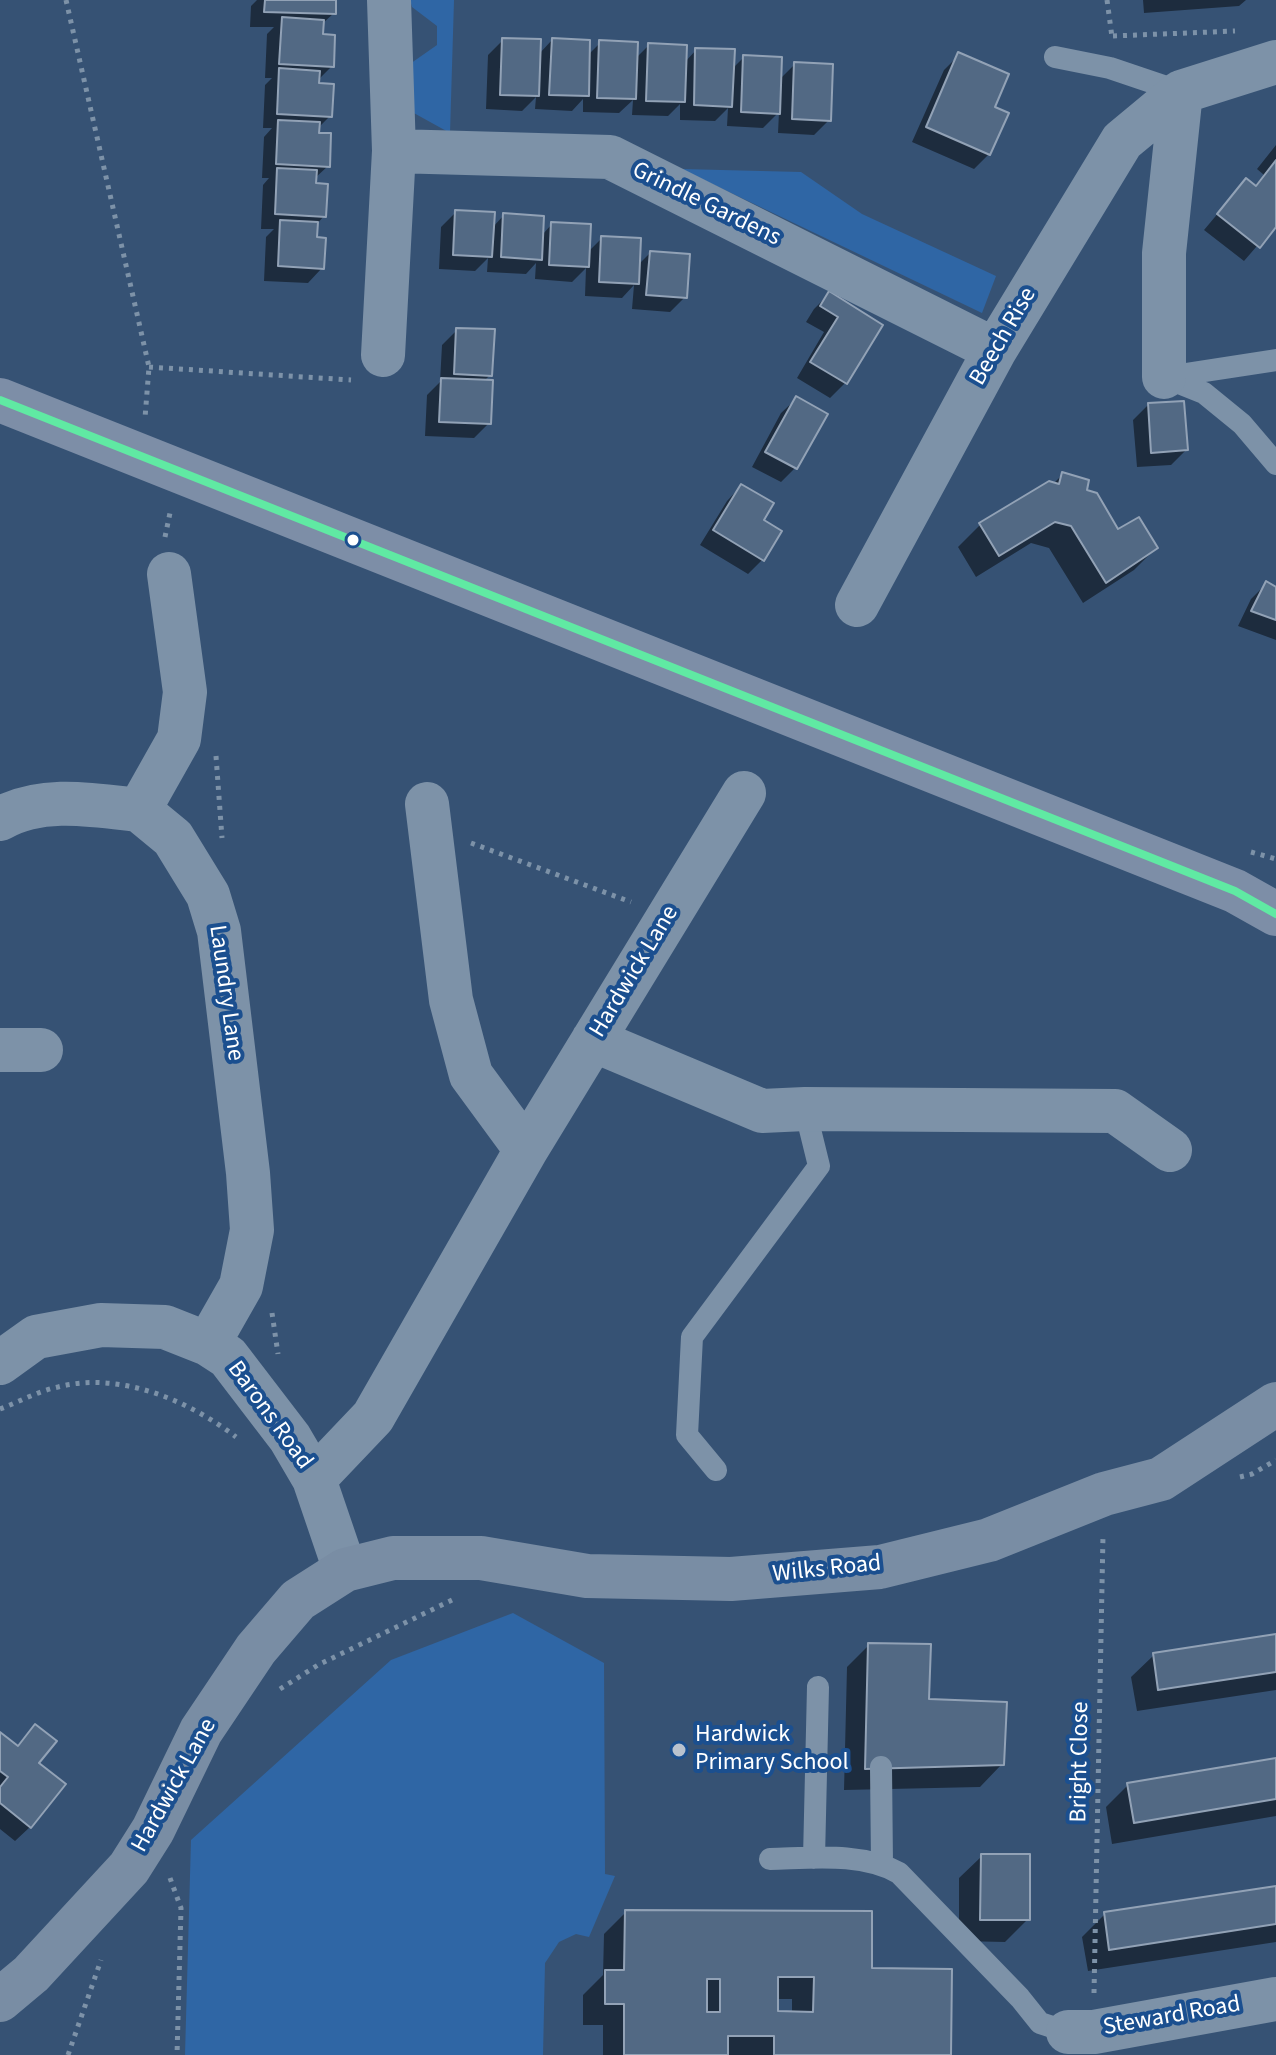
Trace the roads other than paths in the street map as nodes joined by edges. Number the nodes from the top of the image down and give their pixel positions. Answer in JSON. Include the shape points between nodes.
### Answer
{"nodes":[{"id":1,"x":389,"y":0,"type":"edge"},
{"id":2,"x":1055,"y":57,"type":"dead end"},
{"id":3,"x":1272,"y":62,"type":"edge"},
{"id":4,"x":1181,"y":92,"type":"junction"},
{"id":5,"x":394,"y":151,"type":"junction"},
{"id":6,"x":995,"y":350,"type":"junction"},
{"id":7,"x":383,"y":355,"type":"road end"},
{"id":8,"x":1276,"y":360,"type":"edge"},
{"id":9,"x":1164,"y":377,"type":"junction"},
{"id":10,"x":0,"y":400,"type":"edge"},
{"id":11,"x":1276,"y":464,"type":"edge"},
{"id":12,"x":169,"y":574,"type":"dead end"},
{"id":13,"x":857,"y":605,"type":"dead end"},
{"id":14,"x":744,"y":793,"type":"dead end"},
{"id":15,"x":139,"y":810,"type":"junction"},
{"id":16,"x":429,"y":816,"type":"road end"},
{"id":17,"x":0,"y":819,"type":"edge"},
{"id":18,"x":1256,"y":894,"type":"edge"},
{"id":19,"x":1276,"y":914,"type":"edge"},
{"id":20,"x":593,"y":1040,"type":"junction"},
{"id":21,"x":805,"y":1109,"type":"junction"},
{"id":22,"x":526,"y":1150,"type":"junction"},
{"id":23,"x":1170,"y":1150,"type":"dead end"},
{"id":24,"x":208,"y":1344,"type":"junction"},
{"id":25,"x":0,"y":1363,"type":"edge"},
{"id":26,"x":1276,"y":1404,"type":"edge"},
{"id":27,"x":716,"y":1470,"type":"dead end"},
{"id":28,"x":314,"y":1479,"type":"junction"},
{"id":29,"x":345,"y":1570,"type":"junction"},
{"id":30,"x":818,"y":1687,"type":"dead end"},
{"id":31,"x":881,"y":1767,"type":"dead end"},
{"id":32,"x":814,"y":1858,"type":"junction"},
{"id":33,"x":770,"y":1859,"type":"dead end"},
{"id":34,"x":882,"y":1864,"type":"junction"},
{"id":35,"x":1276,"y":1999,"type":"edge"},
{"id":36,"x":0,"y":2000,"type":"edge"},
{"id":37,"x":1081,"y":2032,"type":"joint"}],
"edges":[{"from":1,"to":5,"type":"street"},
{"from":2,"to":4,"type":"lane","via":[[1110,68]]},
{"from":3,"to":4,"type":"street","name":"Beech Rise"},
{"from":4,"to":6,"type":"street","name":"Beech Rise","via":[[1122,141]]},
{"from":4,"to":9,"type":"street","via":[[1164,253]]},
{"from":5,"to":6,"type":"street","name":"Grindle Gardens","via":[[610,157]]},
{"from":5,"to":7,"type":"street"},
{"from":6,"to":13,"type":"street","name":"Beech Rise"},
{"from":8,"to":9,"type":"lane"},
{"from":9,"to":11,"type":"lane","via":[[1204,393],[1242,424]]},
{"from":10,"to":18,"type":"main road"},
{"from":12,"to":15,"type":"street","via":[[185,692],[182,716],[179,739]]},
{"from":14,"to":20,"type":"street","name":"Hardwick Lane"},
{"from":15,"to":17,"type":"street","via":[[79,803],[42,806]]},
{"from":15,"to":24,"type":"street","name":"Laundry Lane","via":[[173,838],[208,895],[219,931],[252,1230],[241,1286]]},
{"from":16,"to":22,"type":"street","via":[[451,1000],[471,1075]]},
{"from":18,"to":19,"type":"main road"},
{"from":20,"to":21,"type":"street","via":[[762,1111]]},
{"from":20,"to":22,"type":"street","name":"Hardwick Lane"},
{"from":21,"to":23,"type":"street","via":[[1115,1111]]},
{"from":21,"to":27,"type":"lane","via":[[819,1166],[692,1337],[687,1435]]},
{"from":22,"to":28,"type":"street","name":"Hardwick Lane","via":[[373,1417]]},
{"from":24,"to":25,"type":"street","name":"Barons Road","via":[[165,1327],[101,1325],[36,1337]]},
{"from":24,"to":28,"type":"street","name":"Barons Road","via":[[228,1357],[290,1438]]},
{"from":26,"to":29,"type":"street","name":"Wilks Road","via":[[1161,1479],[1104,1494],[989,1540],[880,1567],[702,1579],[587,1576],[481,1558],[393,1558]]},
{"from":28,"to":29,"type":"street","name":"Barons Road"},
{"from":29,"to":36,"type":"street","name":"Hardwick Lane","via":[[298,1600],[256,1649],[201,1731],[129,1868]]},
{"from":30,"to":32,"type":"lane"},
{"from":31,"to":34,"type":"lane"},
{"from":32,"to":33,"type":"lane"},
{"from":32,"to":34,"type":"lane"},
{"from":34,"to":37,"type":"lane","via":[[920,1893],[1040,2023]]},
{"from":35,"to":37,"type":"street","name":"Steward Road"}]}
